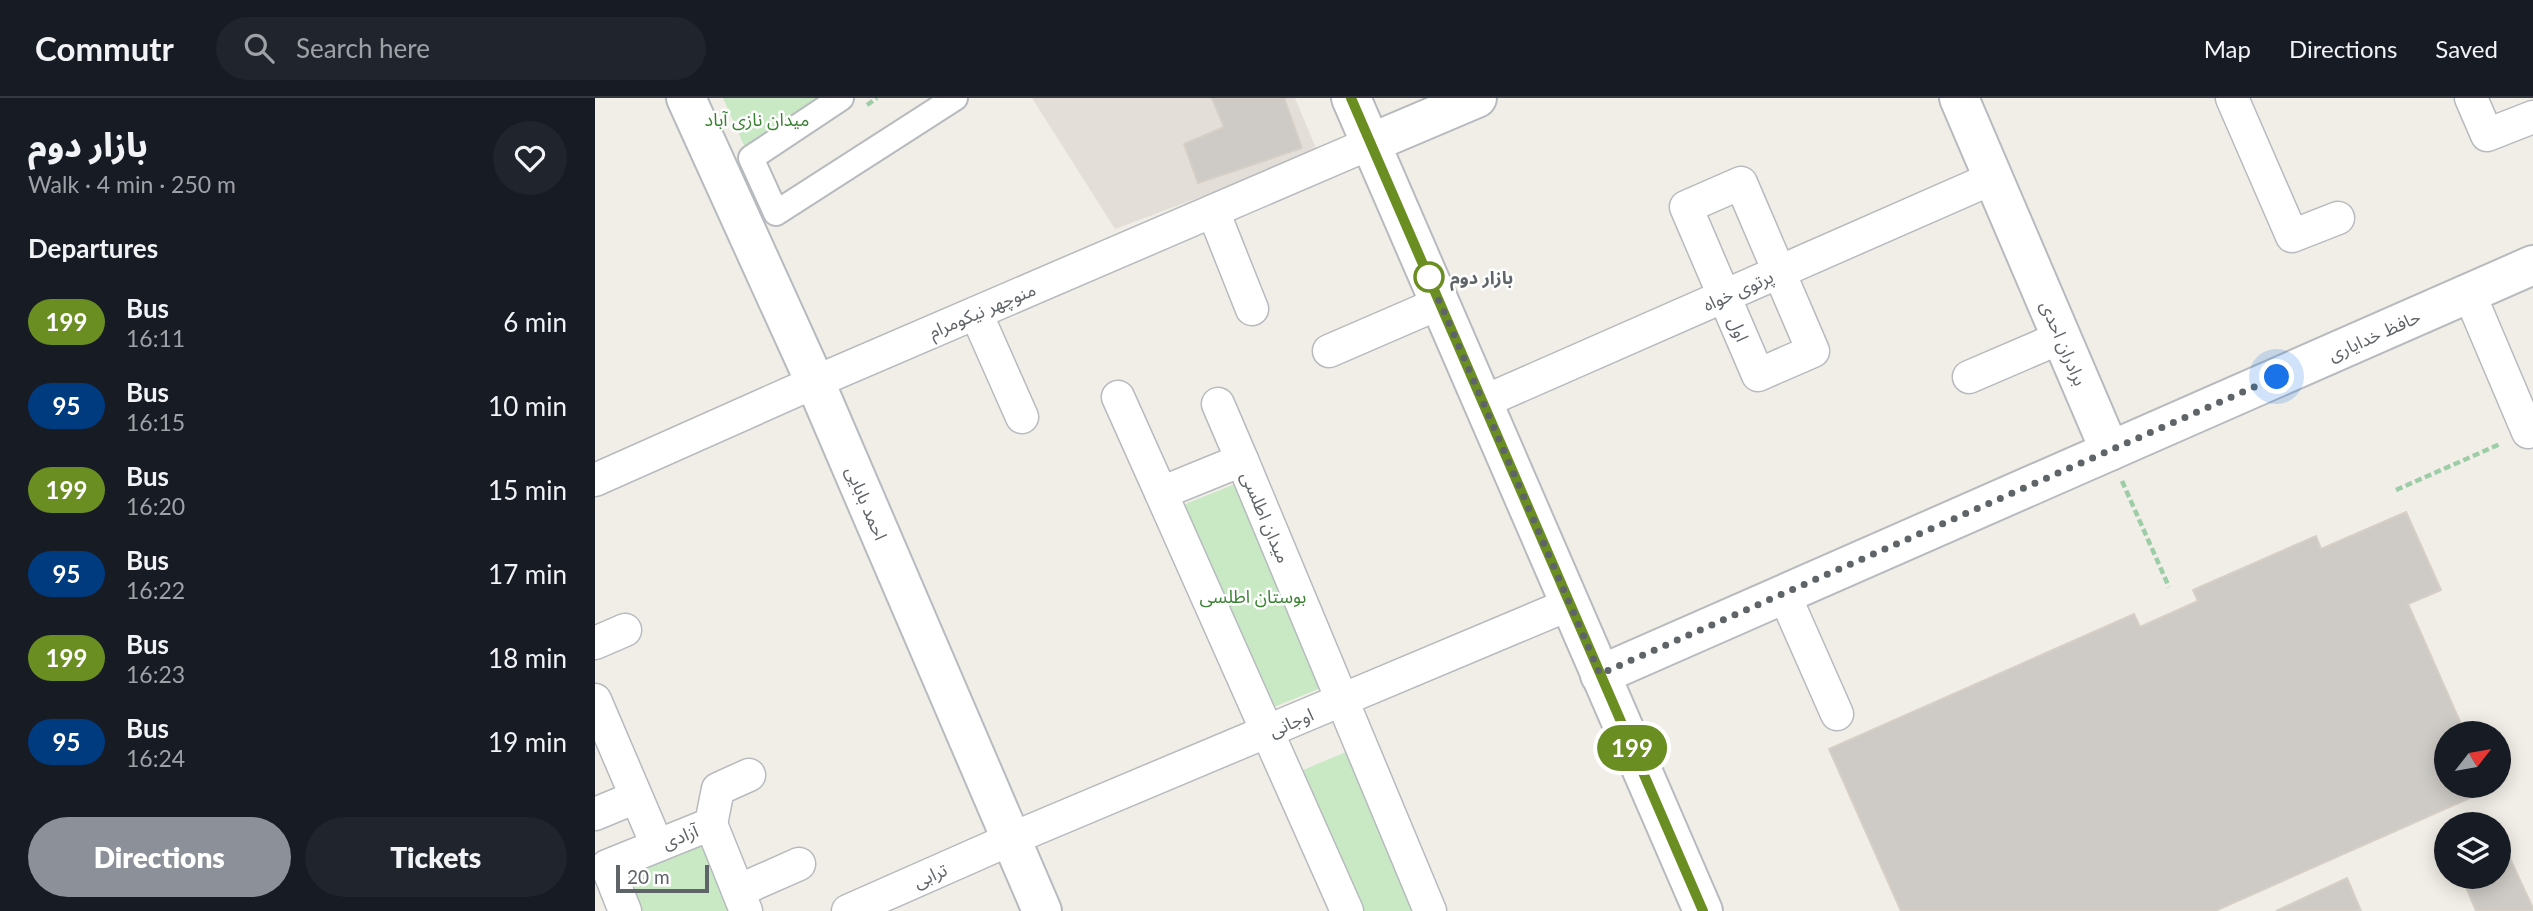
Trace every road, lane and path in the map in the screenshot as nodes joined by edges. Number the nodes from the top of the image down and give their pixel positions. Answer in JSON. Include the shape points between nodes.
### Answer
{"nodes":[{"id":1,"x":686,"y":98,"type":"edge"},
{"id":2,"x":841,"y":98,"type":"edge"},
{"id":3,"x":955,"y":98,"type":"edge"},
{"id":4,"x":1351,"y":98,"type":"edge"},
{"id":5,"x":1477,"y":98,"type":"edge"},
{"id":6,"x":1959,"y":98,"type":"edge"},
{"id":7,"x":2232,"y":98,"type":"edge"},
{"id":8,"x":2471,"y":98,"type":"edge"},
{"id":9,"x":2533,"y":117,"type":"edge"},
{"id":10,"x":1371,"y":143,"type":"junction"},
{"id":11,"x":1993,"y":177,"type":"junction"},
{"id":12,"x":1213,"y":211,"type":"junction"},
{"id":13,"x":2337,"y":218,"type":"dead end"},
{"id":14,"x":2533,"y":265,"type":"edge"},
{"id":15,"x":1779,"y":272,"type":"junction"},
{"id":16,"x":2469,"y":293,"type":"junction"},
{"id":17,"x":1724,"y":296,"type":"junction"},
{"id":18,"x":1440,"y":303,"type":"junction"},
{"id":19,"x":1252,"y":309,"type":"dead end"},
{"id":20,"x":977,"y":313,"type":"junction"},
{"id":21,"x":2062,"y":337,"type":"junction"},
{"id":22,"x":1329,"y":351,"type":"dead end"},
{"id":23,"x":1969,"y":377,"type":"dead end"},
{"id":24,"x":815,"y":382,"type":"junction"},
{"id":25,"x":1118,"y":397,"type":"dead end"},
{"id":26,"x":1483,"y":402,"type":"junction"},
{"id":27,"x":1218,"y":404,"type":"dead end"},
{"id":28,"x":1022,"y":417,"type":"dead end"},
{"id":29,"x":2528,"y":432,"type":"joint"},
{"id":30,"x":2109,"y":451,"type":"junction"},
{"id":31,"x":1242,"y":460,"type":"junction"},
{"id":32,"x":595,"y":481,"type":"edge"},
{"id":33,"x":2396,"y":490,"type":"dead end"},
{"id":34,"x":1161,"y":493,"type":"junction"},
{"id":35,"x":2169,"y":587,"type":"dead end"},
{"id":36,"x":1784,"y":594,"type":"junction"},
{"id":37,"x":1570,"y":604,"type":"junction"},
{"id":38,"x":625,"y":630,"type":"dead end"},
{"id":39,"x":595,"y":643,"type":"edge"},
{"id":40,"x":1600,"y":674,"type":"junction"},
{"id":41,"x":1342,"y":700,"type":"junction"},
{"id":42,"x":1837,"y":714,"type":"dead end"},
{"id":43,"x":599,"y":720,"type":"edge"},
{"id":44,"x":1267,"y":731,"type":"junction"},
{"id":45,"x":749,"y":775,"type":"dead end"},
{"id":46,"x":636,"y":797,"type":"junction"},
{"id":47,"x":595,"y":814,"type":"edge"},
{"id":48,"x":711,"y":824,"type":"junction"},
{"id":49,"x":1011,"y":838,"type":"junction"},
{"id":50,"x":657,"y":845,"type":"junction"},
{"id":51,"x":799,"y":864,"type":"dead end"},
{"id":52,"x":742,"y":901,"type":"edge"},
{"id":53,"x":1337,"y":908,"type":"edge"},
{"id":54,"x":625,"y":911,"type":"edge"},
{"id":55,"x":848,"y":911,"type":"edge"},
{"id":56,"x":1042,"y":911,"type":"edge"},
{"id":57,"x":1430,"y":911,"type":"edge"},
{"id":58,"x":1703,"y":911,"type":"edge"}],
"edges":[{"from":1,"to":24,"type":"street","name":"احمد بابایی"},
{"from":2,"to":3,"type":"street","via":[[751,158],[776,213]]},
{"from":4,"to":10,"type":"street"},
{"from":5,"to":10,"type":"street"},
{"from":6,"to":11,"type":"street","name":"برادران احدی"},
{"from":7,"to":13,"type":"street","via":[[2292,236]]},
{"from":8,"to":9,"type":"street","via":[[2487,135]]},
{"from":10,"to":12,"type":"street","name":"منوچهر نیکومرام"},
{"from":10,"to":18,"type":"street"},
{"from":11,"to":15,"type":"street","name":"پرتوی خواه"},
{"from":11,"to":21,"type":"street","name":"برادران احدی"},
{"from":12,"to":19,"type":"street"},
{"from":12,"to":20,"type":"street","name":"منوچهر نیکومرام"},
{"from":14,"to":16,"type":"street","name":"حافظ خدایاری"},
{"from":15,"to":17,"type":"street","name":"پرتوی خواه"},
{"from":15,"to":17,"type":"street","name":"اول","via":[[1814,351],[1758,375]]},
{"from":15,"to":17,"type":"street","name":"اول","via":[[1741,183],[1686,207]]},
{"from":16,"to":29,"type":"street"},
{"from":16,"to":30,"type":"street","name":"حافظ خدایاری"},
{"from":17,"to":26,"type":"street","name":"پرتوی خواه"},
{"from":18,"to":22,"type":"street"},
{"from":18,"to":26,"type":"street"},
{"from":20,"to":24,"type":"street","name":"منوچهر نیکومرام"},
{"from":20,"to":28,"type":"street"},
{"from":21,"to":23,"type":"street"},
{"from":21,"to":30,"type":"street","name":"برادران احدی"},
{"from":24,"to":32,"type":"street","name":"منوچهر نیکومرام"},
{"from":24,"to":49,"type":"street","name":"احمد بابایی"},
{"from":25,"to":34,"type":"street"},
{"from":26,"to":37,"type":"street"},
{"from":27,"to":31,"type":"street"},
{"from":29,"to":33,"type":"path"},
{"from":30,"to":35,"type":"path"},
{"from":30,"to":36,"type":"street","name":"حافظ خدایاری"},
{"from":31,"to":34,"type":"street","name":"میدان اطلسی"},
{"from":31,"to":41,"type":"street","name":"میدان اطلسی"},
{"from":34,"to":44,"type":"street"},
{"from":36,"to":40,"type":"street","name":"حافظ خدایاری"},
{"from":36,"to":42,"type":"street"},
{"from":37,"to":40,"type":"street"},
{"from":37,"to":41,"type":"street","name":"اوجانی"},
{"from":38,"to":39,"type":"street"},
{"from":40,"to":58,"type":"street"},
{"from":41,"to":44,"type":"street","name":"اوجانی"},
{"from":41,"to":57,"type":"street","name":"میدان اطلسی"},
{"from":43,"to":46,"type":"street"},
{"from":44,"to":49,"type":"street","name":"اوجانی"},
{"from":44,"to":53,"type":"street"},
{"from":45,"to":48,"type":"street","via":[[718,789]]},
{"from":46,"to":47,"type":"street"},
{"from":46,"to":50,"type":"street"},
{"from":48,"to":50,"type":"street","name":"آزادی"},
{"from":48,"to":52,"type":"street","name":"آزادی"},
{"from":49,"to":55,"type":"street","name":"ترابی"},
{"from":49,"to":56,"type":"street","name":"احمد بابایی"},
{"from":50,"to":54,"type":"street","name":"آزادی","via":[[607,866]]},
{"from":51,"to":52,"type":"street"}]}
